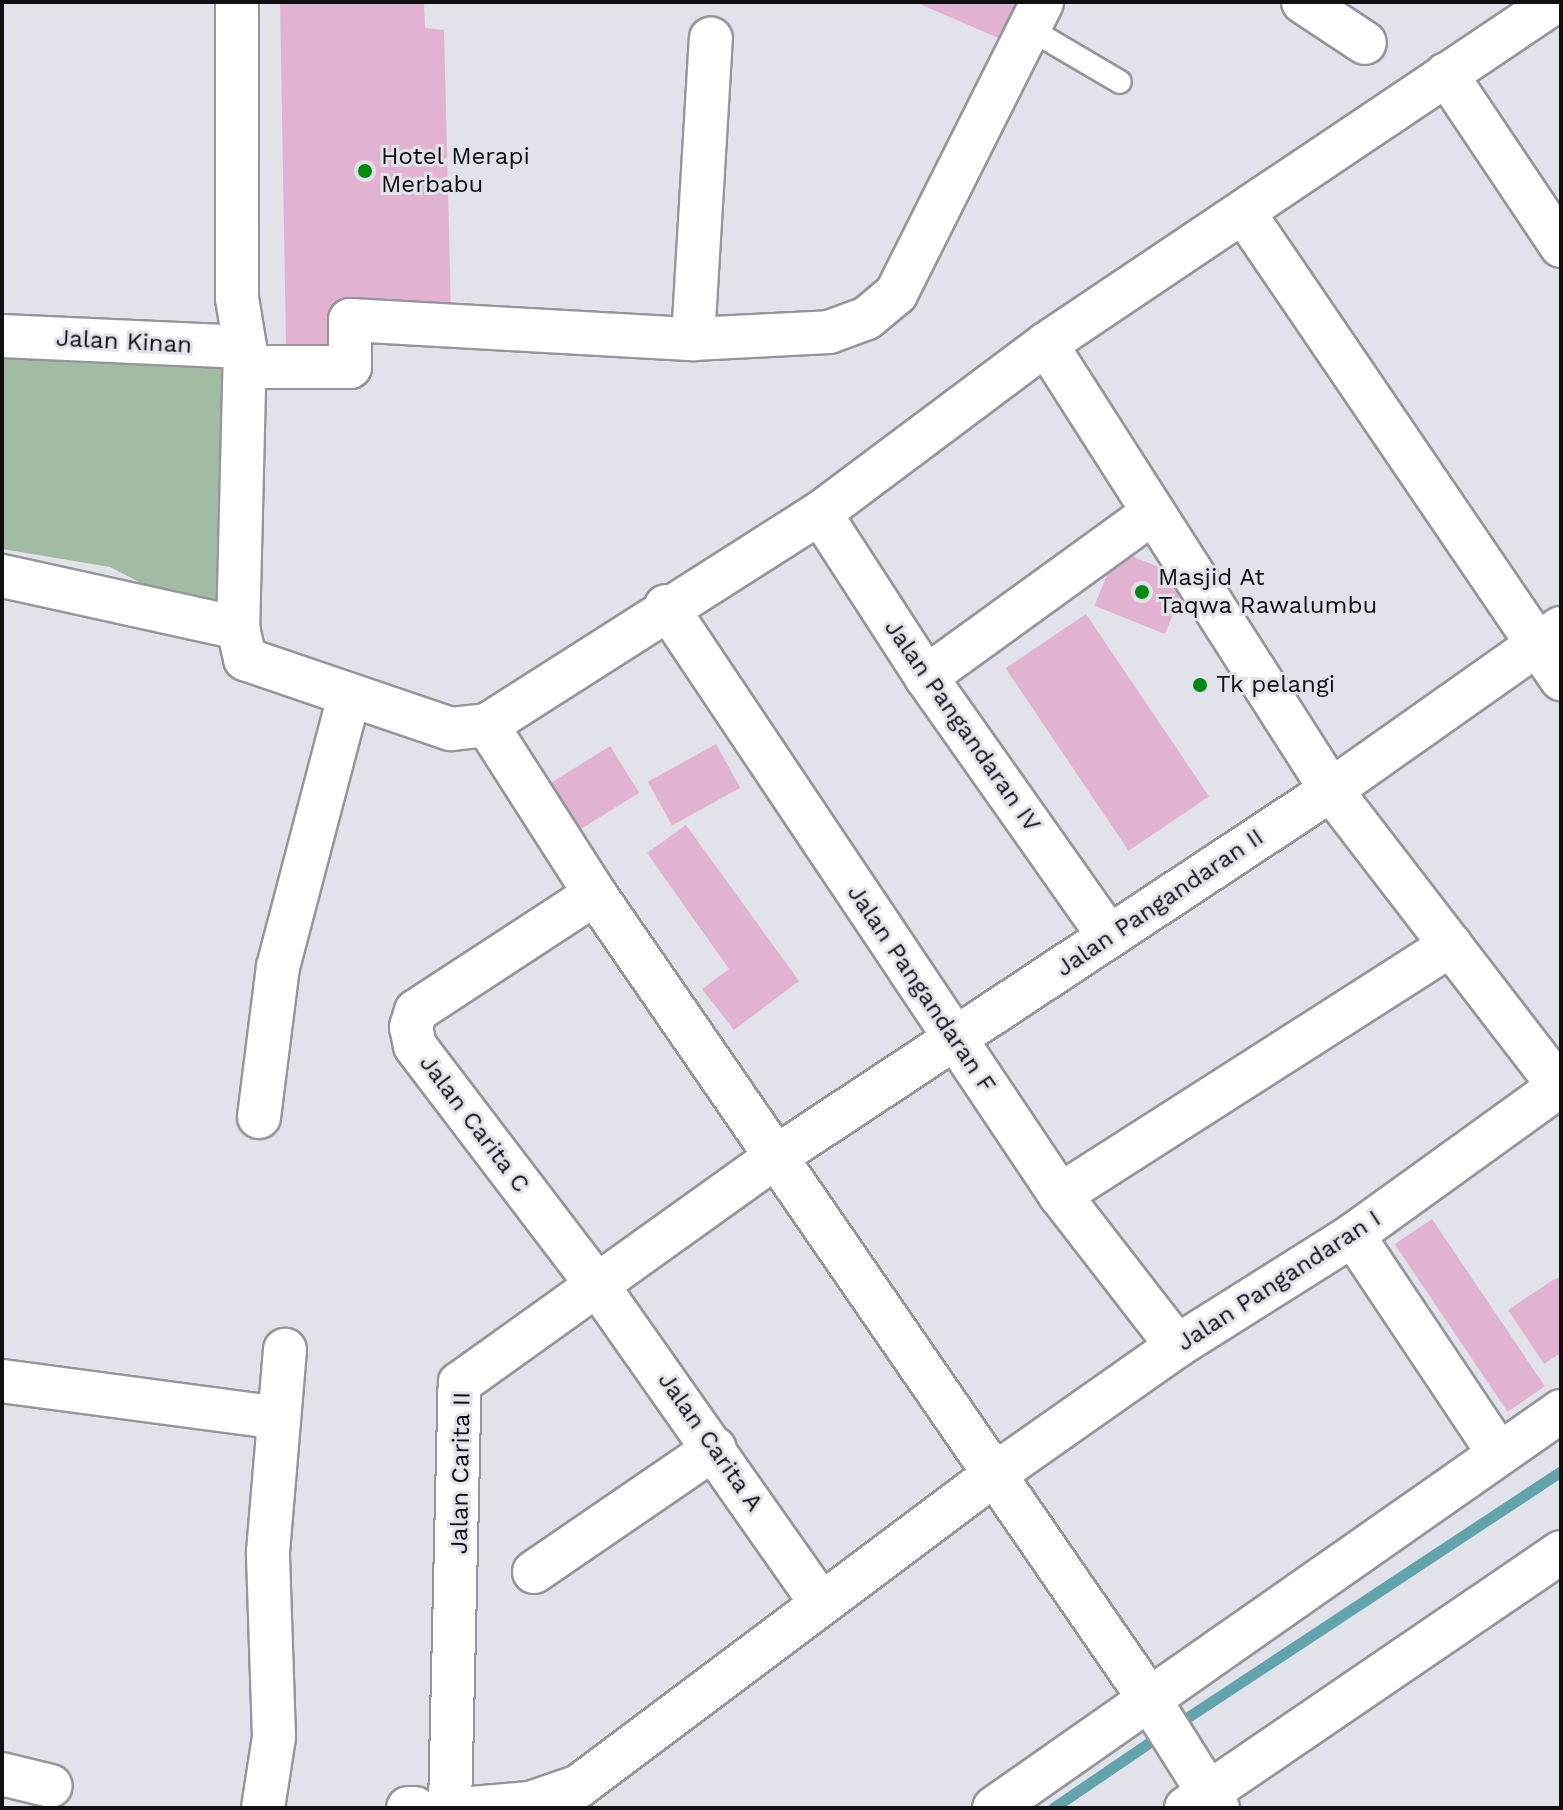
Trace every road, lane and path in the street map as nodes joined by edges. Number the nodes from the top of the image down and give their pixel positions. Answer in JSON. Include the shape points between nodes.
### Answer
{"nodes":[{"id":1,"x":237,"y":2,"type":"edge"},
{"id":2,"x":1303,"y":2,"type":"edge"},
{"id":3,"x":1555,"y":2,"type":"edge"},
{"id":4,"x":1036,"y":15,"type":"edge"},
{"id":5,"x":711,"y":39,"type":"dead end"},
{"id":6,"x":1365,"y":43,"type":"dead end"},
{"id":7,"x":1446,"y":74,"type":"junction"},
{"id":8,"x":1120,"y":82,"type":"dead end"},
{"id":9,"x":1244,"y":213,"type":"junction"},
{"id":10,"x":1561,"y":246,"type":"edge"},
{"id":11,"x":2,"y":336,"type":"edge"},
{"id":12,"x":693,"y":339,"type":"junction"},
{"id":13,"x":1046,"y":344,"type":"junction"},
{"id":14,"x":245,"y":357,"type":"junction"},
{"id":15,"x":820,"y":513,"type":"junction"},
{"id":16,"x":1150,"y":515,"type":"junction"},
{"id":17,"x":2,"y":576,"type":"edge"},
{"id":18,"x":671,"y":614,"type":"junction"},
{"id":19,"x":238,"y":628,"type":"junction"},
{"id":20,"x":1549,"y":636,"type":"edge"},
{"id":21,"x":926,"y":677,"type":"junction"},
{"id":22,"x":1561,"y":679,"type":"edge"},
{"id":23,"x":349,"y":696,"type":"junction"},
{"id":24,"x":487,"y":725,"type":"junction"},
{"id":25,"x":1331,"y":790,"type":"junction"},
{"id":26,"x":595,"y":894,"type":"junction"},
{"id":27,"x":1109,"y":936,"type":"junction"},
{"id":28,"x":1451,"y":945,"type":"junction"},
{"id":29,"x":956,"y":1042,"type":"junction"},
{"id":30,"x":1560,"y":1086,"type":"edge"},
{"id":31,"x":259,"y":1117,"type":"dead end"},
{"id":32,"x":777,"y":1156,"type":"junction"},
{"id":33,"x":1060,"y":1195,"type":"junction"},
{"id":34,"x":1353,"y":1235,"type":"junction"},
{"id":35,"x":598,"y":1286,"type":"junction"},
{"id":36,"x":1177,"y":1346,"type":"junction"},
{"id":37,"x":285,"y":1350,"type":"dead end"},
{"id":38,"x":2,"y":1381,"type":"edge"},
{"id":39,"x":1561,"y":1411,"type":"edge"},
{"id":40,"x":278,"y":1418,"type":"junction"},
{"id":41,"x":715,"y":1448,"type":"junction"},
{"id":42,"x":1499,"y":1454,"type":"junction"},
{"id":43,"x":995,"y":1474,"type":"junction"},
{"id":44,"x":1561,"y":1552,"type":"edge"},
{"id":45,"x":534,"y":1572,"type":"dead end"},
{"id":46,"x":819,"y":1601,"type":"junction"},
{"id":47,"x":1155,"y":1708,"type":"junction"},
{"id":48,"x":2,"y":1774,"type":"edge"},
{"id":49,"x":51,"y":1786,"type":"dead end"},
{"id":50,"x":1204,"y":1803,"type":"edge"},
{"id":51,"x":263,"y":1808,"type":"edge"},
{"id":52,"x":408,"y":1808,"type":"edge"},
{"id":53,"x":415,"y":1808,"type":"edge"},
{"id":54,"x":450,"y":1808,"type":"edge"},
{"id":55,"x":472,"y":1808,"type":"edge"},
{"id":56,"x":994,"y":1808,"type":"edge"}],
"edges":[{"from":1,"to":14,"type":"street","via":[[237,298]]},
{"from":2,"to":6,"type":"street"},
{"from":3,"to":7,"type":"street"},
{"from":4,"to":8,"type":"lane"},
{"from":4,"to":12,"type":"street","via":[[896,294],[867,318],[829,332]]},
{"from":5,"to":12,"type":"street"},
{"from":7,"to":9,"type":"street"},
{"from":7,"to":10,"type":"street"},
{"from":9,"to":13,"type":"street"},
{"from":9,"to":20,"type":"street"},
{"from":11,"to":14,"type":"street","name":"Jalan Kinan"},
{"from":12,"to":14,"type":"street","name":"Jalan Kinan","via":[[350,320],[350,367]]},
{"from":13,"to":15,"type":"street"},
{"from":13,"to":16,"type":"street"},
{"from":14,"to":19,"type":"street"},
{"from":15,"to":18,"type":"street"},
{"from":15,"to":21,"type":"street","name":"Jalan Pangandaran IV"},
{"from":16,"to":21,"type":"street"},
{"from":16,"to":25,"type":"street"},
{"from":17,"to":19,"type":"street"},
{"from":18,"to":24,"type":"street"},
{"from":18,"to":29,"type":"street","name":"Jalan Pangandaran F"},
{"from":19,"to":23,"type":"street","via":[[245,659]]},
{"from":20,"to":22,"type":"street"},
{"from":20,"to":25,"type":"street","name":"Jalan Pangandaran II"},
{"from":21,"to":27,"type":"street","name":"Jalan Pangandaran IV"},
{"from":23,"to":24,"type":"street","via":[[451,729]]},
{"from":23,"to":31,"type":"street","via":[[278,967]]},
{"from":24,"to":26,"type":"street"},
{"from":25,"to":27,"type":"street","name":"Jalan Pangandaran II"},
{"from":25,"to":28,"type":"street"},
{"from":26,"to":32,"type":"street"},
{"from":26,"to":35,"type":"street","name":"Jalan Carita C","via":[[416,1011],[411,1027],[415,1046]]},
{"from":27,"to":29,"type":"street","name":"Jalan Pangandaran II"},
{"from":28,"to":30,"type":"street"},
{"from":28,"to":33,"type":"street"},
{"from":29,"to":32,"type":"street","name":"Jalan Pangandaran II"},
{"from":29,"to":33,"type":"street","name":"Jalan Pangandaran F"},
{"from":30,"to":34,"type":"street","name":"Jalan Pangandaran I"},
{"from":32,"to":35,"type":"street","name":"Jalan Carita II"},
{"from":32,"to":43,"type":"street"},
{"from":33,"to":36,"type":"street","name":"Jalan Pangandaran F"},
{"from":34,"to":36,"type":"street","name":"Jalan Pangandaran I"},
{"from":34,"to":42,"type":"street"},
{"from":35,"to":41,"type":"street","name":"Jalan Carita A"},
{"from":35,"to":54,"type":"street","name":"Jalan Carita II","via":[[460,1383]]},
{"from":36,"to":43,"type":"street","name":"Jalan Pangandaran I"},
{"from":37,"to":40,"type":"street"},
{"from":38,"to":40,"type":"street"},
{"from":39,"to":42,"type":"street"},
{"from":40,"to":51,"type":"street","via":[[268,1552],[274,1737]]},
{"from":41,"to":45,"type":"street"},
{"from":41,"to":46,"type":"street","name":"Jalan Carita A"},
{"from":42,"to":47,"type":"street"},
{"from":43,"to":46,"type":"street","name":"Jalan Pangandaran I"},
{"from":43,"to":47,"type":"street"},
{"from":44,"to":50,"type":"street"},
{"from":46,"to":55,"type":"street","name":"Jalan Pangandaran I","via":[[579,1786],[530,1803]]},
{"from":47,"to":50,"type":"street"},
{"from":47,"to":56,"type":"street"},
{"from":48,"to":49,"type":"street"},
{"from":52,"to":53,"type":"street"}]}
